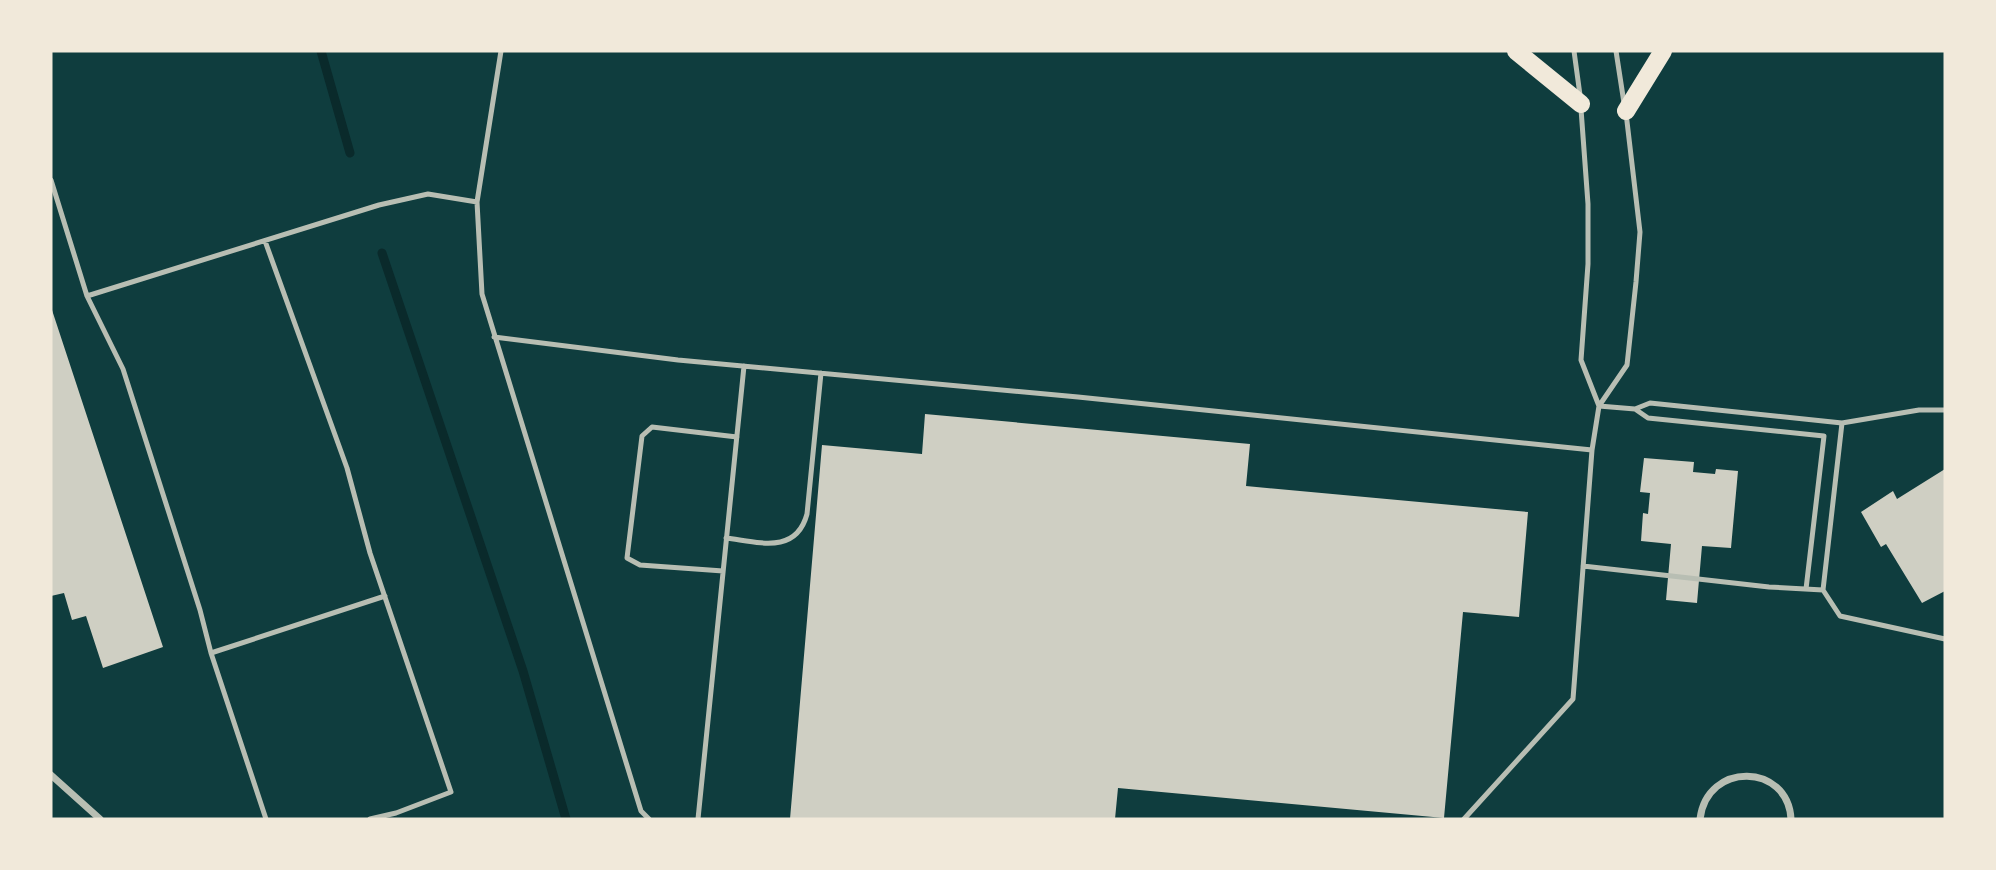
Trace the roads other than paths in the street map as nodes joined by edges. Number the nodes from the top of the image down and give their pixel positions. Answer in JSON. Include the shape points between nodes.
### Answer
{"nodes":[{"id":1,"x":501,"y":51,"type":"edge"},
{"id":2,"x":1516,"y":51,"type":"edge"},
{"id":3,"x":1574,"y":51,"type":"edge"},
{"id":4,"x":1616,"y":51,"type":"edge"},
{"id":5,"x":1663,"y":51,"type":"edge"},
{"id":6,"x":1581,"y":104,"type":"junction"},
{"id":7,"x":1626,"y":111,"type":"junction"},
{"id":8,"x":51,"y":180,"type":"edge"},
{"id":9,"x":477,"y":202,"type":"junction"},
{"id":10,"x":265,"y":241,"type":"junction"},
{"id":11,"x":87,"y":296,"type":"junction"},
{"id":12,"x":494,"y":337,"type":"junction"},
{"id":13,"x":744,"y":366,"type":"junction"},
{"id":14,"x":821,"y":373,"type":"junction"},
{"id":15,"x":1599,"y":406,"type":"junction"},
{"id":16,"x":1634,"y":409,"type":"junction"},
{"id":17,"x":1945,"y":410,"type":"edge"},
{"id":18,"x":1842,"y":423,"type":"junction"},
{"id":19,"x":737,"y":437,"type":"junction"},
{"id":20,"x":1592,"y":450,"type":"junction"},
{"id":21,"x":726,"y":538,"type":"junction"},
{"id":22,"x":1583,"y":566,"type":"junction"},
{"id":23,"x":723,"y":571,"type":"junction"},
{"id":24,"x":1807,"y":589,"type":"junction"},
{"id":25,"x":1823,"y":590,"type":"junction"},
{"id":26,"x":385,"y":596,"type":"junction"},
{"id":27,"x":1945,"y":639,"type":"edge"},
{"id":28,"x":211,"y":653,"type":"junction"},
{"id":29,"x":51,"y":775,"type":"edge"},
{"id":30,"x":100,"y":819,"type":"edge"},
{"id":31,"x":267,"y":819,"type":"edge"},
{"id":32,"x":370,"y":819,"type":"edge"},
{"id":33,"x":649,"y":819,"type":"edge"},
{"id":34,"x":698,"y":819,"type":"edge"},
{"id":35,"x":1464,"y":819,"type":"edge"},
{"id":36,"x":1700,"y":819,"type":"edge"},
{"id":37,"x":1791,"y":819,"type":"edge"}],
"edges":[{"from":1,"to":9,"type":"lane"},
{"from":2,"to":6,"type":"main road"},
{"from":3,"to":6,"type":"lane"},
{"from":4,"to":7,"type":"lane"},
{"from":5,"to":7,"type":"main road"},
{"from":6,"to":15,"type":"lane","via":[[1588,204],[1581,360]]},
{"from":7,"to":15,"type":"lane","via":[[1640,232],[1636,282],[1627,365]]},
{"from":8,"to":11,"type":"lane"},
{"from":9,"to":10,"type":"lane","via":[[428,194]]},
{"from":9,"to":12,"type":"lane","via":[[482,294]]},
{"from":10,"to":11,"type":"lane"},
{"from":10,"to":26,"type":"lane","via":[[347,468]]},
{"from":11,"to":28,"type":"lane","via":[[123,369]]},
{"from":12,"to":13,"type":"lane"},
{"from":12,"to":33,"type":"lane","via":[[641,811]]},
{"from":13,"to":14,"type":"lane"},
{"from":13,"to":19,"type":"lane"},
{"from":14,"to":20,"type":"lane"},
{"from":14,"to":21,"type":"lane","via":[[804,528],[774,544]]},
{"from":15,"to":16,"type":"lane"},
{"from":15,"to":20,"type":"lane"},
{"from":16,"to":18,"type":"lane","via":[[1650,403]]},
{"from":16,"to":24,"type":"lane","via":[[1648,418],[1824,436]]},
{"from":17,"to":18,"type":"lane"},
{"from":18,"to":25,"type":"lane"},
{"from":19,"to":21,"type":"lane"},
{"from":19,"to":23,"type":"lane","via":[[652,427],[642,436],[627,558],[640,565]]},
{"from":20,"to":22,"type":"lane"},
{"from":21,"to":23,"type":"lane"},
{"from":22,"to":24,"type":"lane"},
{"from":22,"to":35,"type":"lane","via":[[1573,699]]},
{"from":23,"to":34,"type":"lane"},
{"from":24,"to":25,"type":"lane"},
{"from":25,"to":27,"type":"lane","via":[[1840,617]]},
{"from":26,"to":28,"type":"lane"},
{"from":26,"to":32,"type":"lane","via":[[451,792]]},
{"from":28,"to":31,"type":"lane"},
{"from":29,"to":30,"type":"street"},
{"from":36,"to":37,"type":"street","via":[[1708,795],[1718,784],[1747,776],[1775,786],[1785,798]]}]}
